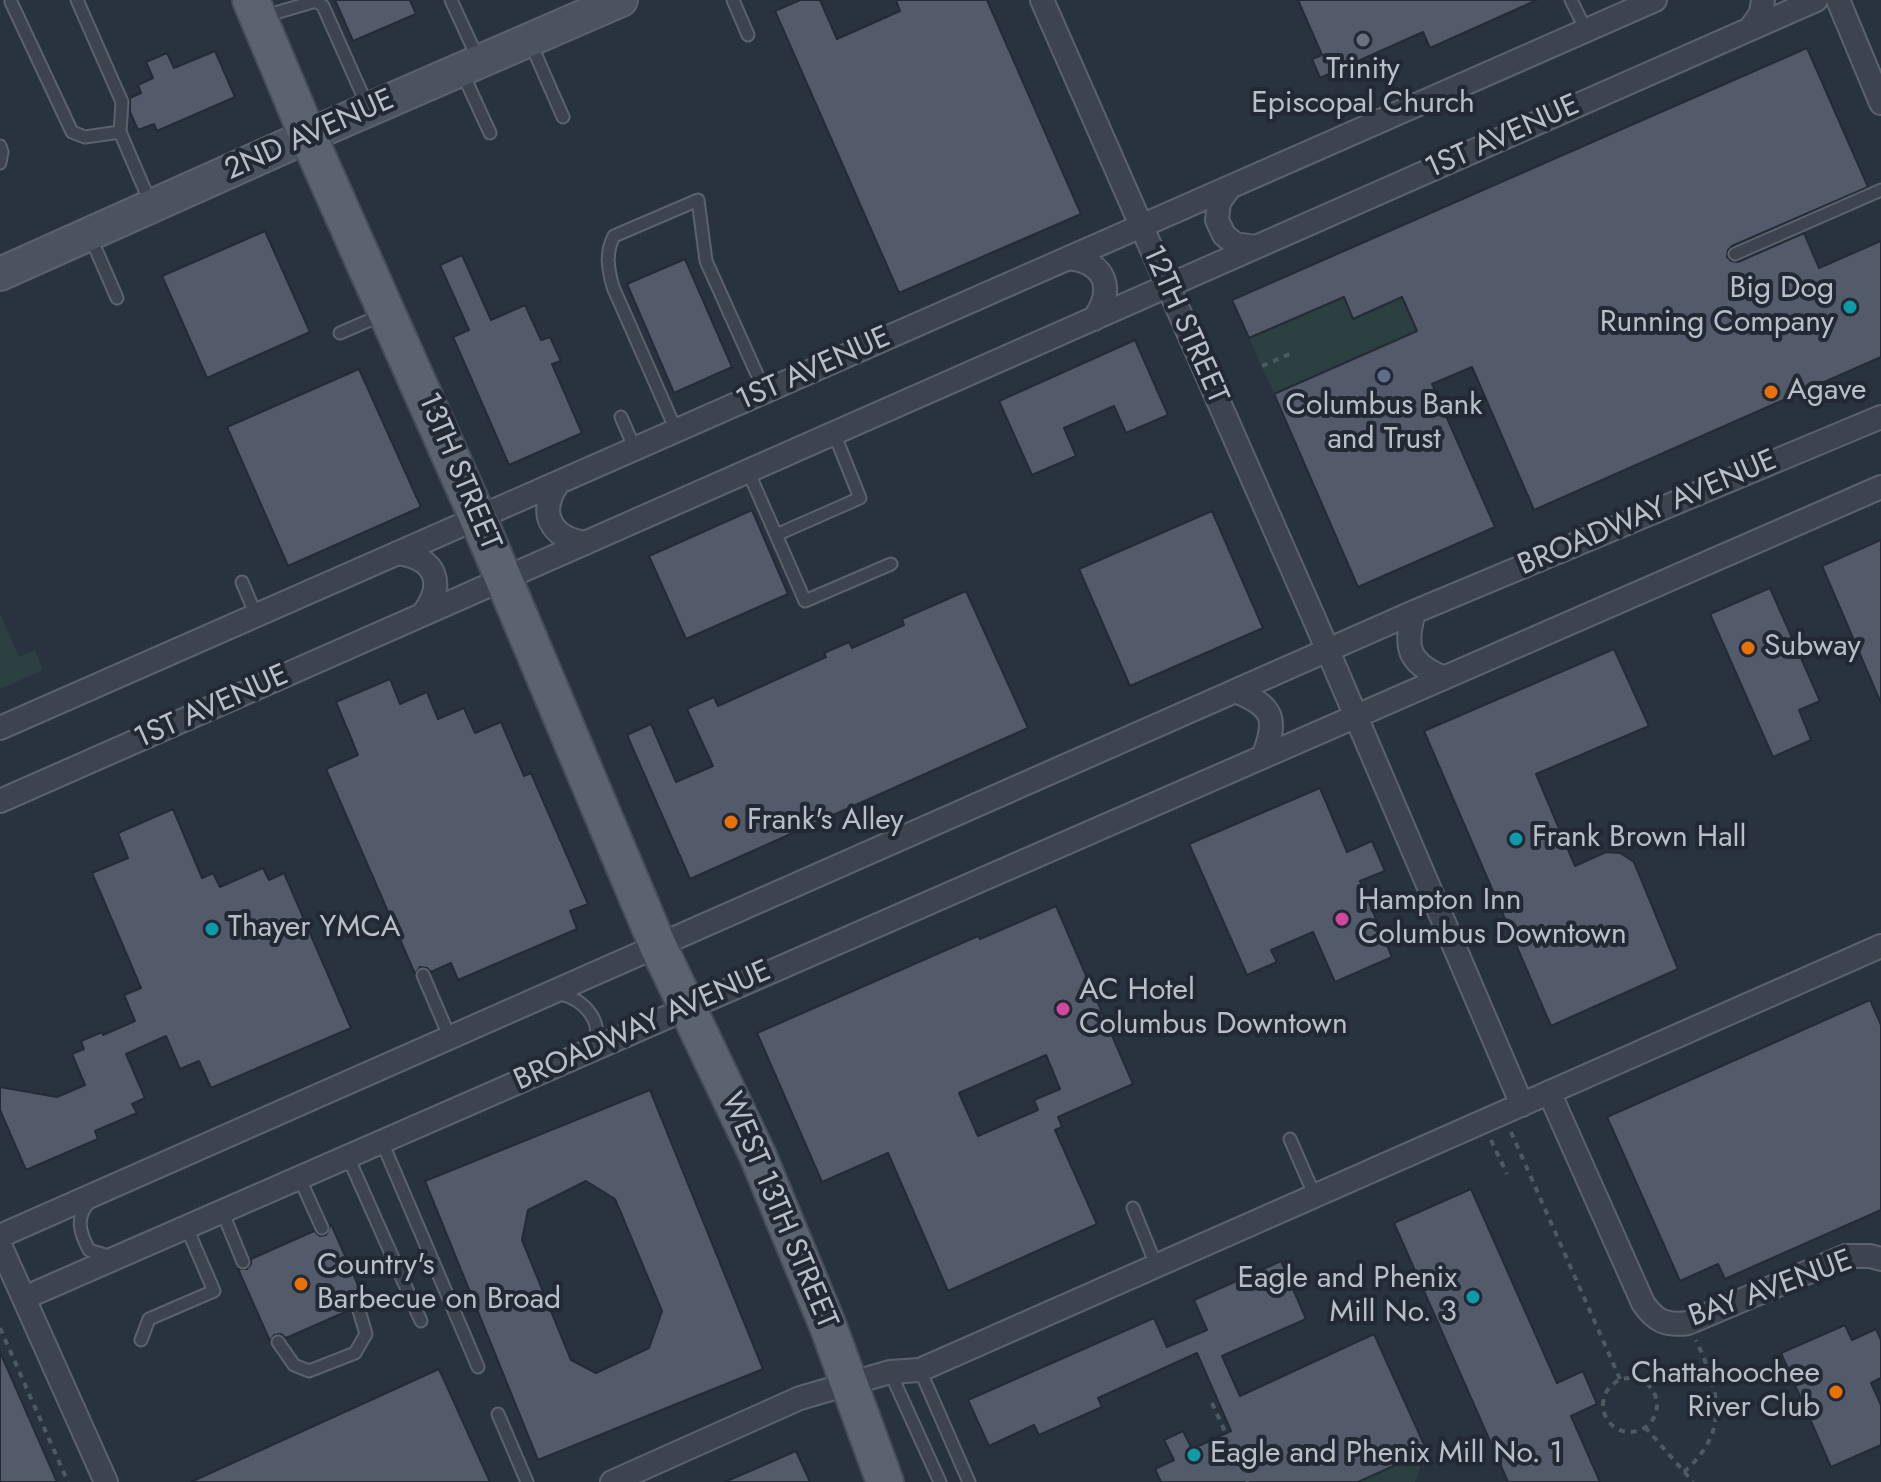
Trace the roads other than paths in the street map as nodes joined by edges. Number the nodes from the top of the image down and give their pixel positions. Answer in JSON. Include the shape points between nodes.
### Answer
{"nodes":[{"id":1,"x":77,"y":0,"type":"edge"},
{"id":2,"x":451,"y":0,"type":"edge"},
{"id":3,"x":733,"y":0,"type":"edge"},
{"id":4,"x":1042,"y":0,"type":"edge"},
{"id":5,"x":1571,"y":0,"type":"edge"},
{"id":6,"x":1655,"y":0,"type":"edge"},
{"id":7,"x":1763,"y":0,"type":"edge"},
{"id":8,"x":1816,"y":0,"type":"edge"},
{"id":9,"x":1838,"y":0,"type":"edge"},
{"id":10,"x":609,"y":2,"type":"edge"},
{"id":11,"x":8,"y":3,"type":"edge"},
{"id":12,"x":255,"y":9,"type":"edge"},
{"id":13,"x":1750,"y":29,"type":"junction"},
{"id":14,"x":1586,"y":30,"type":"junction"},
{"id":15,"x":748,"y":35,"type":"dead end"},
{"id":16,"x":529,"y":40,"type":"junction"},
{"id":17,"x":470,"y":66,"type":"junction"},
{"id":18,"x":1881,"y":103,"type":"edge"},
{"id":19,"x":369,"y":109,"type":"junction"},
{"id":20,"x":563,"y":117,"type":"dead end"},
{"id":21,"x":120,"y":132,"type":"junction"},
{"id":22,"x":490,"y":133,"type":"dead end"},
{"id":23,"x":308,"y":136,"type":"junction"},
{"id":24,"x":0,"y":146,"type":"edge"},
{"id":25,"x":0,"y":163,"type":"edge"},
{"id":26,"x":1230,"y":187,"type":"junction"},
{"id":27,"x":1881,"y":190,"type":"edge"},
{"id":28,"x":152,"y":206,"type":"junction"},
{"id":29,"x":1140,"y":226,"type":"junction"},
{"id":30,"x":89,"y":234,"type":"junction"},
{"id":31,"x":1256,"y":247,"type":"junction"},
{"id":32,"x":1735,"y":254,"type":"dead end"},
{"id":33,"x":1068,"y":258,"type":"junction"},
{"id":34,"x":0,"y":274,"type":"edge"},
{"id":35,"x":1167,"y":287,"type":"junction"},
{"id":36,"x":117,"y":298,"type":"dead end"},
{"id":37,"x":388,"y":312,"type":"junction"},
{"id":38,"x":1094,"y":319,"type":"junction"},
{"id":39,"x":340,"y":333,"type":"dead end"},
{"id":40,"x":765,"y":392,"type":"junction"},
{"id":41,"x":621,"y":417,"type":"dead end"},
{"id":42,"x":1881,"y":417,"type":"edge"},
{"id":43,"x":676,"y":430,"type":"junction"},
{"id":44,"x":834,"y":433,"type":"junction"},
{"id":45,"x":635,"y":449,"type":"junction"},
{"id":46,"x":748,"y":471,"type":"junction"},
{"id":47,"x":559,"y":482,"type":"junction"},
{"id":48,"x":1881,"y":487,"type":"edge"},
{"id":49,"x":478,"y":518,"type":"junction"},
{"id":50,"x":776,"y":535,"type":"junction"},
{"id":51,"x":586,"y":543,"type":"junction"},
{"id":52,"x":397,"y":553,"type":"junction"},
{"id":53,"x":891,"y":564,"type":"dead end"},
{"id":54,"x":504,"y":579,"type":"junction"},
{"id":55,"x":242,"y":582,"type":"dead end"},
{"id":56,"x":1414,"y":612,"type":"junction"},
{"id":57,"x":423,"y":614,"type":"junction"},
{"id":58,"x":256,"y":615,"type":"junction"},
{"id":59,"x":1327,"y":650,"type":"junction"},
{"id":60,"x":1444,"y":678,"type":"junction"},
{"id":61,"x":1235,"y":691,"type":"junction"},
{"id":62,"x":1356,"y":716,"type":"junction"},
{"id":63,"x":0,"y":728,"type":"edge"},
{"id":64,"x":1263,"y":757,"type":"junction"},
{"id":65,"x":0,"y":801,"type":"edge"},
{"id":66,"x":658,"y":946,"type":"junction"},
{"id":67,"x":1881,"y":946,"type":"edge"},
{"id":68,"x":423,"y":975,"type":"dead end"},
{"id":69,"x":542,"y":997,"type":"junction"},
{"id":70,"x":688,"y":1009,"type":"junction"},
{"id":71,"x":450,"y":1038,"type":"junction"},
{"id":72,"x":580,"y":1055,"type":"junction"},
{"id":73,"x":1549,"y":1092,"type":"junction"},
{"id":74,"x":1502,"y":1113,"type":"junction"},
{"id":75,"x":1290,"y":1139,"type":"dead end"},
{"id":76,"x":382,"y":1142,"type":"junction"},
{"id":77,"x":348,"y":1157,"type":"junction"},
{"id":78,"x":299,"y":1177,"type":"junction"},
{"id":79,"x":100,"y":1193,"type":"junction"},
{"id":80,"x":1314,"y":1194,"type":"junction"},
{"id":81,"x":1133,"y":1208,"type":"dead end"},
{"id":82,"x":222,"y":1211,"type":"junction"},
{"id":83,"x":186,"y":1226,"type":"junction"},
{"id":84,"x":322,"y":1228,"type":"dead end"},
{"id":85,"x":0,"y":1236,"type":"edge"},
{"id":86,"x":0,"y":1245,"type":"edge"},
{"id":87,"x":116,"y":1258,"type":"junction"},
{"id":88,"x":1881,"y":1259,"type":"edge"},
{"id":89,"x":243,"y":1262,"type":"dead end"},
{"id":90,"x":1156,"y":1265,"type":"junction"},
{"id":91,"x":24,"y":1298,"type":"junction"},
{"id":92,"x":358,"y":1307,"type":"dead end"},
{"id":93,"x":421,"y":1321,"type":"dead end"},
{"id":94,"x":141,"y":1340,"type":"dead end"},
{"id":95,"x":278,"y":1342,"type":"dead end"},
{"id":96,"x":478,"y":1367,"type":"dead end"},
{"id":97,"x":920,"y":1370,"type":"junction"},
{"id":98,"x":890,"y":1372,"type":"junction"},
{"id":99,"x":498,"y":1414,"type":"dead end"},
{"id":100,"x":105,"y":1482,"type":"edge"},
{"id":101,"x":527,"y":1482,"type":"edge"},
{"id":102,"x":612,"y":1482,"type":"edge"},
{"id":103,"x":885,"y":1482,"type":"edge"},
{"id":104,"x":940,"y":1482,"type":"edge"},
{"id":105,"x":969,"y":1482,"type":"edge"}],
"edges":[{"from":1,"to":21,"type":"lane","via":[[122,102]]},
{"from":2,"to":17,"type":"lane"},
{"from":3,"to":15,"type":"lane"},
{"from":4,"to":29,"type":"street","name":"12TH STREET"},
{"from":5,"to":14,"type":"lane"},
{"from":6,"to":14,"type":"street","name":"1ST AVENUE"},
{"from":7,"to":13,"type":"street"},
{"from":8,"to":13,"type":"street","name":"1ST AVENUE"},
{"from":9,"to":18,"type":"street"},
{"from":10,"to":16,"type":"main road","name":"2ND AVENUE"},
{"from":11,"to":21,"type":"lane","via":[[72,132],[85,137]]},
{"from":12,"to":19,"type":"lane","via":[[316,1],[323,6]]},
{"from":12,"to":23,"type":"main road","name":"13TH STREET"},
{"from":13,"to":31,"type":"street","name":"1ST AVENUE"},
{"from":14,"to":26,"type":"street","name":"1ST AVENUE"},
{"from":16,"to":17,"type":"main road","name":"2ND AVENUE"},
{"from":16,"to":20,"type":"lane"},
{"from":17,"to":19,"type":"main road","name":"2ND AVENUE"},
{"from":17,"to":22,"type":"lane"},
{"from":19,"to":23,"type":"main road","name":"2ND AVENUE"},
{"from":21,"to":28,"type":"lane"},
{"from":23,"to":28,"type":"main road","name":"2ND AVENUE"},
{"from":23,"to":37,"type":"main road","name":"13TH STREET"},
{"from":24,"to":25,"type":"lane"},
{"from":26,"to":29,"type":"street","name":"1ST AVENUE"},
{"from":26,"to":31,"type":"street","via":[[1219,202],[1217,220],[1235,244]]},
{"from":27,"to":32,"type":"lane"},
{"from":28,"to":30,"type":"main road","name":"2ND AVENUE"},
{"from":29,"to":33,"type":"street","name":"1ST AVENUE"},
{"from":29,"to":35,"type":"street","name":"12TH STREET"},
{"from":30,"to":34,"type":"main road","name":"2ND AVENUE"},
{"from":30,"to":36,"type":"lane"},
{"from":31,"to":35,"type":"street","name":"1ST AVENUE"},
{"from":33,"to":38,"type":"street","via":[[1084,260],[1099,271],[1107,288],[1105,304]]},
{"from":33,"to":40,"type":"street","name":"1ST AVENUE"},
{"from":35,"to":38,"type":"street","name":"1ST AVENUE"},
{"from":35,"to":59,"type":"street","name":"12TH STREET"},
{"from":37,"to":39,"type":"lane"},
{"from":37,"to":49,"type":"main road","name":"13TH STREET"},
{"from":38,"to":44,"type":"street","name":"1ST AVENUE"},
{"from":40,"to":43,"type":"street","name":"1ST AVENUE"},
{"from":40,"to":43,"type":"lane","via":[[706,261],[698,200],[614,236],[609,245],[607,267],[613,287]]},
{"from":41,"to":45,"type":"lane"},
{"from":42,"to":56,"type":"street","name":"BROADWAY AVENUE"},
{"from":43,"to":45,"type":"street","name":"1ST AVENUE"},
{"from":44,"to":46,"type":"street","name":"1ST AVENUE"},
{"from":44,"to":50,"type":"lane","via":[[860,498]]},
{"from":45,"to":47,"type":"street","name":"1ST AVENUE"},
{"from":46,"to":50,"type":"lane"},
{"from":46,"to":51,"type":"street","name":"1ST AVENUE"},
{"from":47,"to":49,"type":"street","name":"1ST AVENUE"},
{"from":47,"to":51,"type":"street","via":[[550,495],[548,513],[555,530],[569,541]]},
{"from":48,"to":60,"type":"street","name":"BROADWAY AVENUE"},
{"from":49,"to":52,"type":"street","name":"1ST AVENUE"},
{"from":49,"to":54,"type":"main road","name":"13TH STREET"},
{"from":50,"to":53,"type":"lane","via":[[805,601]]},
{"from":51,"to":54,"type":"street","name":"1ST AVENUE"},
{"from":52,"to":57,"type":"street","via":[[415,555],[428,565],[436,583],[435,599]]},
{"from":52,"to":58,"type":"street","name":"1ST AVENUE"},
{"from":54,"to":57,"type":"street","name":"1ST AVENUE"},
{"from":54,"to":66,"type":"main road","name":"13TH STREET"},
{"from":55,"to":58,"type":"lane"},
{"from":56,"to":59,"type":"street","name":"BROADWAY AVENUE"},
{"from":56,"to":60,"type":"street","via":[[1408,635],[1411,653],[1423,669]]},
{"from":57,"to":65,"type":"street","name":"1ST AVENUE"},
{"from":58,"to":63,"type":"street","name":"1ST AVENUE"},
{"from":59,"to":61,"type":"street","name":"BROADWAY AVENUE"},
{"from":59,"to":62,"type":"street","name":"12TH STREET"},
{"from":60,"to":62,"type":"street","name":"BROADWAY AVENUE"},
{"from":61,"to":64,"type":"street","via":[[1258,699],[1271,714],[1272,734]]},
{"from":61,"to":66,"type":"street","name":"BROADWAY AVENUE"},
{"from":62,"to":64,"type":"street","name":"BROADWAY AVENUE"},
{"from":62,"to":74,"type":"street","name":"12TH STREET"},
{"from":64,"to":70,"type":"street","name":"BROADWAY AVENUE"},
{"from":66,"to":69,"type":"street","name":"BROADWAY AVENUE"},
{"from":66,"to":70,"type":"main road","name":"WEST 13TH STREET"},
{"from":67,"to":73,"type":"street"},
{"from":68,"to":71,"type":"lane"},
{"from":69,"to":71,"type":"street","name":"BROADWAY AVENUE"},
{"from":69,"to":72,"type":"lane","via":[[570,996],[589,1010],[593,1044]]},
{"from":70,"to":72,"type":"street","name":"BROADWAY AVENUE"},
{"from":70,"to":103,"type":"main road","name":"WEST 13TH STREET","via":[[758,1156]]},
{"from":71,"to":79,"type":"street","name":"BROADWAY AVENUE"},
{"from":72,"to":76,"type":"street","name":"BROADWAY AVENUE"},
{"from":73,"to":74,"type":"street"},
{"from":73,"to":88,"type":"street","name":"BAY AVENUE","via":[[1643,1303],[1660,1322],[1688,1323],[1846,1256]]},
{"from":74,"to":80,"type":"street"},
{"from":75,"to":80,"type":"lane"},
{"from":76,"to":77,"type":"street","name":"BROADWAY AVENUE"},
{"from":76,"to":96,"type":"lane"},
{"from":77,"to":78,"type":"street","name":"BROADWAY AVENUE"},
{"from":77,"to":93,"type":"lane"},
{"from":78,"to":82,"type":"street","name":"BROADWAY AVENUE"},
{"from":78,"to":84,"type":"lane"},
{"from":79,"to":85,"type":"street","name":"BROADWAY AVENUE"},
{"from":79,"to":87,"type":"lane","via":[[84,1206],[80,1228],[89,1250]]},
{"from":80,"to":90,"type":"street"},
{"from":81,"to":90,"type":"lane"},
{"from":82,"to":83,"type":"street","name":"BROADWAY AVENUE"},
{"from":82,"to":89,"type":"lane"},
{"from":83,"to":87,"type":"street","name":"BROADWAY AVENUE"},
{"from":83,"to":94,"type":"lane","via":[[214,1291],[149,1319]]},
{"from":86,"to":91,"type":"street"},
{"from":87,"to":91,"type":"street","name":"BROADWAY AVENUE"},
{"from":90,"to":97,"type":"street"},
{"from":91,"to":100,"type":"street"},
{"from":92,"to":95,"type":"lane","via":[[366,1334],[355,1353],[309,1371],[294,1365]]},
{"from":97,"to":98,"type":"street"},
{"from":97,"to":105,"type":"lane"},
{"from":98,"to":102,"type":"street","via":[[800,1398]]},
{"from":98,"to":104,"type":"lane"},
{"from":99,"to":101,"type":"lane"}]}
